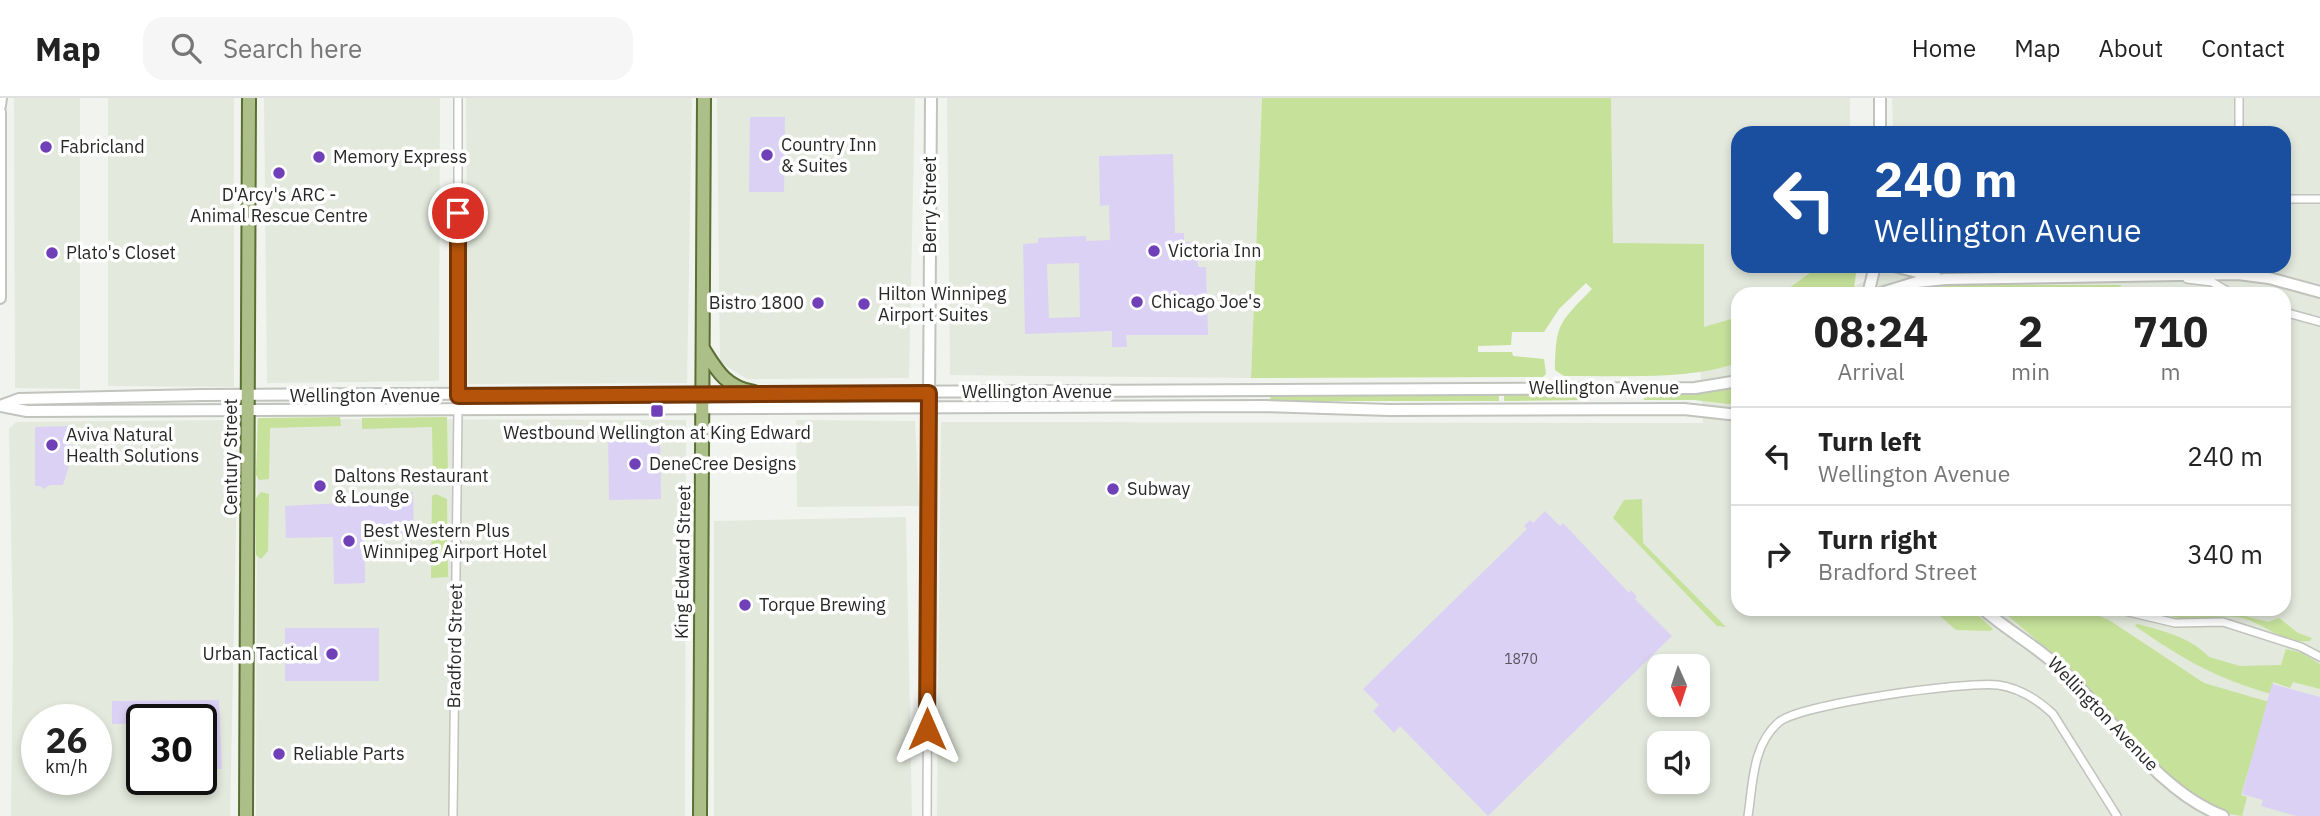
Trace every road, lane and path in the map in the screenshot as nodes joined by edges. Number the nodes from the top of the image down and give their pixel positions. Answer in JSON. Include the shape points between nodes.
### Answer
{"nodes":[{"id":1,"x":1,"y":98,"type":"edge"},
{"id":2,"x":249,"y":98,"type":"edge"},
{"id":3,"x":458,"y":98,"type":"edge"},
{"id":4,"x":704,"y":98,"type":"edge"},
{"id":5,"x":931,"y":98,"type":"edge"},
{"id":6,"x":1880,"y":98,"type":"edge"},
{"id":7,"x":2239,"y":98,"type":"edge"},
{"id":8,"x":0,"y":106,"type":"edge"},
{"id":9,"x":0,"y":112,"type":"edge"},
{"id":10,"x":1880,"y":126,"type":"edge"},
{"id":11,"x":2239,"y":126,"type":"edge"},
{"id":12,"x":2291,"y":199,"type":"edge"},
{"id":13,"x":2320,"y":199,"type":"edge"},
{"id":14,"x":1922,"y":273,"type":"edge"},
{"id":15,"x":2166,"y":275,"type":"junction"},
{"id":16,"x":1946,"y":279,"type":"junction"},
{"id":17,"x":1901,"y":287,"type":"edge"},
{"id":18,"x":2220,"y":287,"type":"edge"},
{"id":19,"x":2320,"y":292,"type":"edge"},
{"id":20,"x":0,"y":298,"type":"edge"},
{"id":21,"x":2291,"y":314,"type":"edge"},
{"id":22,"x":2320,"y":322,"type":"edge"},
{"id":23,"x":703,"y":348,"type":"junction"},
{"id":24,"x":1731,"y":382,"type":"edge"},
{"id":25,"x":754,"y":392,"type":"junction"},
{"id":26,"x":1070,"y":392,"type":"junction"},
{"id":27,"x":1238,"y":392,"type":"junction"},
{"id":28,"x":607,"y":393,"type":"junction"},
{"id":29,"x":702,"y":393,"type":"junction"},
{"id":30,"x":929,"y":393,"type":"junction"},
{"id":31,"x":458,"y":396,"type":"junction"},
{"id":32,"x":249,"y":397,"type":"junction"},
{"id":33,"x":0,"y":406,"type":"edge"},
{"id":34,"x":1237,"y":406,"type":"junction"},
{"id":35,"x":607,"y":407,"type":"junction"},
{"id":36,"x":1071,"y":407,"type":"junction"},
{"id":37,"x":702,"y":408,"type":"junction"},
{"id":38,"x":929,"y":408,"type":"junction"},
{"id":39,"x":458,"y":409,"type":"junction"},
{"id":40,"x":249,"y":411,"type":"junction"},
{"id":41,"x":1731,"y":414,"type":"edge"},
{"id":42,"x":1992,"y":616,"type":"edge"},
{"id":43,"x":2145,"y":616,"type":"edge"},
{"id":44,"x":2320,"y":657,"type":"edge"},
{"id":45,"x":246,"y":816,"type":"edge"},
{"id":46,"x":453,"y":816,"type":"edge"},
{"id":47,"x":700,"y":816,"type":"edge"},
{"id":48,"x":927,"y":816,"type":"edge"},
{"id":49,"x":1748,"y":816,"type":"edge"},
{"id":50,"x":2117,"y":816,"type":"edge"},
{"id":51,"x":2223,"y":816,"type":"edge"}],
"edges":[{"from":1,"to":8,"type":"main road"},
{"from":2,"to":32,"type":"main road","name":"Century Street"},
{"from":3,"to":31,"type":"street","name":"Bradford Street"},
{"from":4,"to":23,"type":"main road","name":"King Edward Street"},
{"from":5,"to":30,"type":"main road","name":"Berry Street"},
{"from":6,"to":10,"type":"main road"},
{"from":7,"to":11,"type":"street"},
{"from":9,"to":20,"type":"main road"},
{"from":12,"to":13,"type":"street"},
{"from":14,"to":16,"type":"main road"},
{"from":15,"to":16,"type":"main road"},
{"from":15,"to":18,"type":"street"},
{"from":15,"to":19,"type":"main road","via":[[2238,274]]},
{"from":16,"to":17,"type":"main road"},
{"from":21,"to":22,"type":"street"},
{"from":23,"to":25,"type":"main road","via":[[723,378],[741,390]]},
{"from":23,"to":29,"type":"main road","name":"King Edward Street"},
{"from":24,"to":27,"type":"main road","name":"Wellington Avenue","via":[[1695,388]]},
{"from":25,"to":29,"type":"main road","name":"Wellington Avenue"},
{"from":25,"to":30,"type":"main road","name":"Wellington Avenue"},
{"from":26,"to":27,"type":"main road","name":"Wellington Avenue"},
{"from":26,"to":30,"type":"main road","name":"Wellington Avenue"},
{"from":26,"to":36,"type":"main road"},
{"from":27,"to":34,"type":"main road"},
{"from":28,"to":29,"type":"main road","name":"Wellington Avenue"},
{"from":28,"to":31,"type":"main road","name":"Wellington Avenue"},
{"from":28,"to":35,"type":"main road"},
{"from":29,"to":37,"type":"main road","name":"King Edward Street"},
{"from":30,"to":38,"type":"main road","name":"Berry Street"},
{"from":31,"to":32,"type":"main road","name":"Wellington Avenue"},
{"from":31,"to":39,"type":"street","name":"Bradford Street"},
{"from":32,"to":33,"type":"main road","name":"Wellington Avenue","via":[[19,399]]},
{"from":32,"to":40,"type":"main road","name":"Century Street"},
{"from":33,"to":40,"type":"main road","name":"Wellington Avenue","via":[[19,411]]},
{"from":34,"to":36,"type":"main road","name":"Wellington Avenue"},
{"from":34,"to":41,"type":"main road","name":"Wellington Avenue","via":[[1684,409]]},
{"from":35,"to":37,"type":"main road","name":"Wellington Avenue"},
{"from":35,"to":39,"type":"main road","name":"Wellington Avenue"},
{"from":36,"to":38,"type":"main road","name":"Wellington Avenue"},
{"from":37,"to":38,"type":"main road","name":"Wellington Avenue"},
{"from":37,"to":47,"type":"main road","name":"King Edward Street"},
{"from":38,"to":48,"type":"street","name":"Berry Street"},
{"from":39,"to":40,"type":"main road","name":"Wellington Avenue"},
{"from":39,"to":46,"type":"street","name":"Bradford Street"},
{"from":40,"to":45,"type":"main road","name":"Century Street"},
{"from":42,"to":51,"type":"main road","name":"Wellington Avenue","via":[[2064,672],[2182,795]]},
{"from":43,"to":44,"type":"street","via":[[2175,623],[2223,622]]},
{"from":49,"to":50,"type":"street","via":[[1762,743],[1789,715],[1837,703],[1985,684],[2019,690],[2053,714]]}]}
